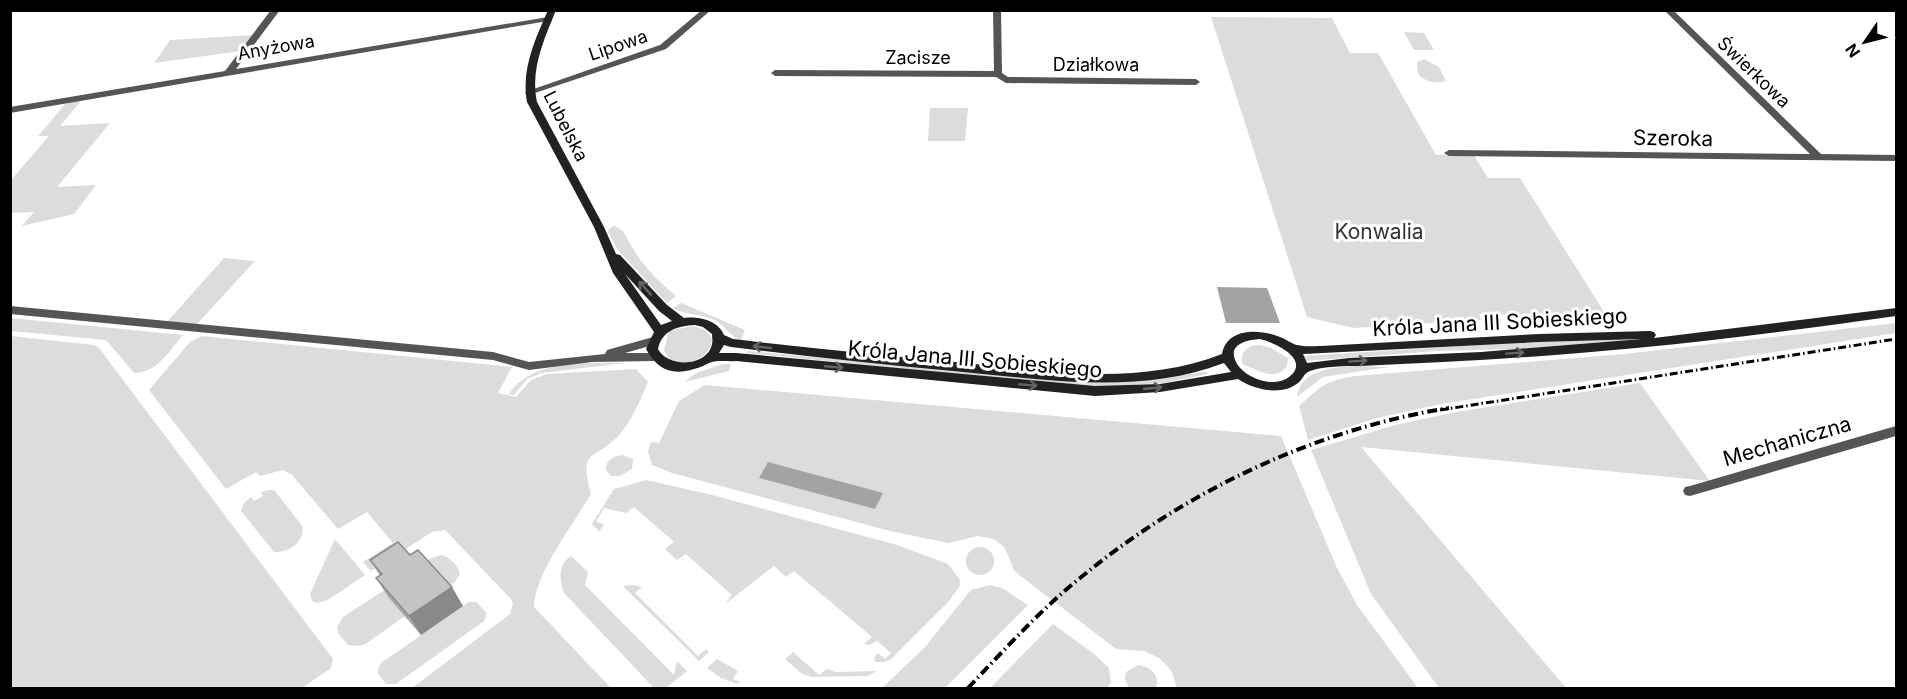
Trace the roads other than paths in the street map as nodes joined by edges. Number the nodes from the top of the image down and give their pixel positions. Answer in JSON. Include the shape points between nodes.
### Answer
{"nodes":[{"id":1,"x":276,"y":10,"type":"edge"},
{"id":2,"x":707,"y":10,"type":"edge"},
{"id":3,"x":997,"y":10,"type":"edge"},
{"id":4,"x":1668,"y":10,"type":"edge"},
{"id":5,"x":550,"y":15,"type":"edge"},
{"id":6,"x":229,"y":72,"type":"junction"},
{"id":7,"x":775,"y":73,"type":"dead end"},
{"id":8,"x":998,"y":74,"type":"junction"},
{"id":9,"x":1196,"y":82,"type":"dead end"},
{"id":10,"x":529,"y":92,"type":"junction"},
{"id":11,"x":10,"y":110,"type":"edge"},
{"id":12,"x":1449,"y":153,"type":"dead end"},
{"id":13,"x":1818,"y":157,"type":"junction"},
{"id":14,"x":1896,"y":158,"type":"edge"},
{"id":15,"x":612,"y":251,"type":"junction"},
{"id":16,"x":10,"y":310,"type":"edge"},
{"id":17,"x":1896,"y":312,"type":"edge"},
{"id":18,"x":681,"y":322,"type":"junction"},
{"id":19,"x":1709,"y":333,"type":"junction"},
{"id":20,"x":657,"y":336,"type":"junction"},
{"id":21,"x":720,"y":338,"type":"junction"},
{"id":22,"x":1293,"y":349,"type":"junction"},
{"id":23,"x":655,"y":357,"type":"junction"},
{"id":24,"x":1227,"y":357,"type":"junction"},
{"id":25,"x":592,"y":358,"type":"junction"},
{"id":26,"x":709,"y":358,"type":"junction"},
{"id":27,"x":1301,"y":370,"type":"junction"},
{"id":28,"x":1238,"y":375,"type":"junction"},
{"id":29,"x":1896,"y":431,"type":"edge"},
{"id":30,"x":1690,"y":491,"type":"dead end"}],
"edges":[{"from":1,"to":6,"type":"street"},
{"from":2,"to":10,"type":"street","name":"Lipowa","via":[[663,46]]},
{"from":3,"to":8,"type":"street"},
{"from":4,"to":13,"type":"street","name":"Świerkowa"},
{"from":5,"to":6,"type":"street","name":"Anyżowa"},
{"from":5,"to":10,"type":"main road","name":"Lubelska","via":[[529,76]]},
{"from":6,"to":11,"type":"street","name":"Anyżowa"},
{"from":7,"to":8,"type":"street","name":"Zacisze"},
{"from":8,"to":9,"type":"street","name":"Działkowa","via":[[1006,80]]},
{"from":10,"to":15,"type":"main road","name":"Lubelska","via":[[538,116]]},
{"from":12,"to":13,"type":"street","name":"Szeroka"},
{"from":13,"to":14,"type":"street","name":"Szeroka"},
{"from":18,"to":15,"type":"main road","name":"Lubelska","one_way":true,"via":[[663,308]]},
{"from":15,"to":20,"type":"main road","name":"Lubelska","via":[[619,273]]},
{"from":16,"to":25,"type":"street","via":[[482,355],[529,366]]},
{"from":17,"to":19,"type":"main road","name":"Króla Jana III Sobieskiego"},
{"from":18,"to":20,"type":"main road"},
{"from":18,"to":21,"type":"main road","via":[[707,324],[716,329]]},
{"from":19,"to":22,"type":"main road","name":"Króla Jana III Sobieskiego"},
{"from":27,"to":19,"type":"main road","name":"Króla Jana III Sobieskiego","one_way":true,"via":[[1349,362],[1637,344]]},
{"from":20,"to":23,"type":"main road","via":[[652,349]]},
{"from":20,"to":25,"type":"street"},
{"from":24,"to":21,"type":"main road","name":"Króla Jana III Sobieskiego","one_way":true,"via":[[1175,372],[1099,379],[793,350],[731,343]]},
{"from":21,"to":26,"type":"main road"},
{"from":22,"to":24,"type":"main road","via":[[1271,337],[1250,336],[1234,341]]},
{"from":22,"to":27,"type":"main road"},
{"from":23,"to":25,"type":"street"},
{"from":23,"to":26,"type":"main road","via":[[663,364],[678,367]]},
{"from":24,"to":28,"type":"main road"},
{"from":26,"to":28,"type":"main road","name":"Króla Jana III Sobieskiego","one_way":true,"via":[[736,357],[1095,391],[1160,388]]},
{"from":27,"to":28,"type":"main road","via":[[1292,381],[1275,386],[1253,383]]},
{"from":29,"to":30,"type":"street","name":"Mechaniczna"}]}
